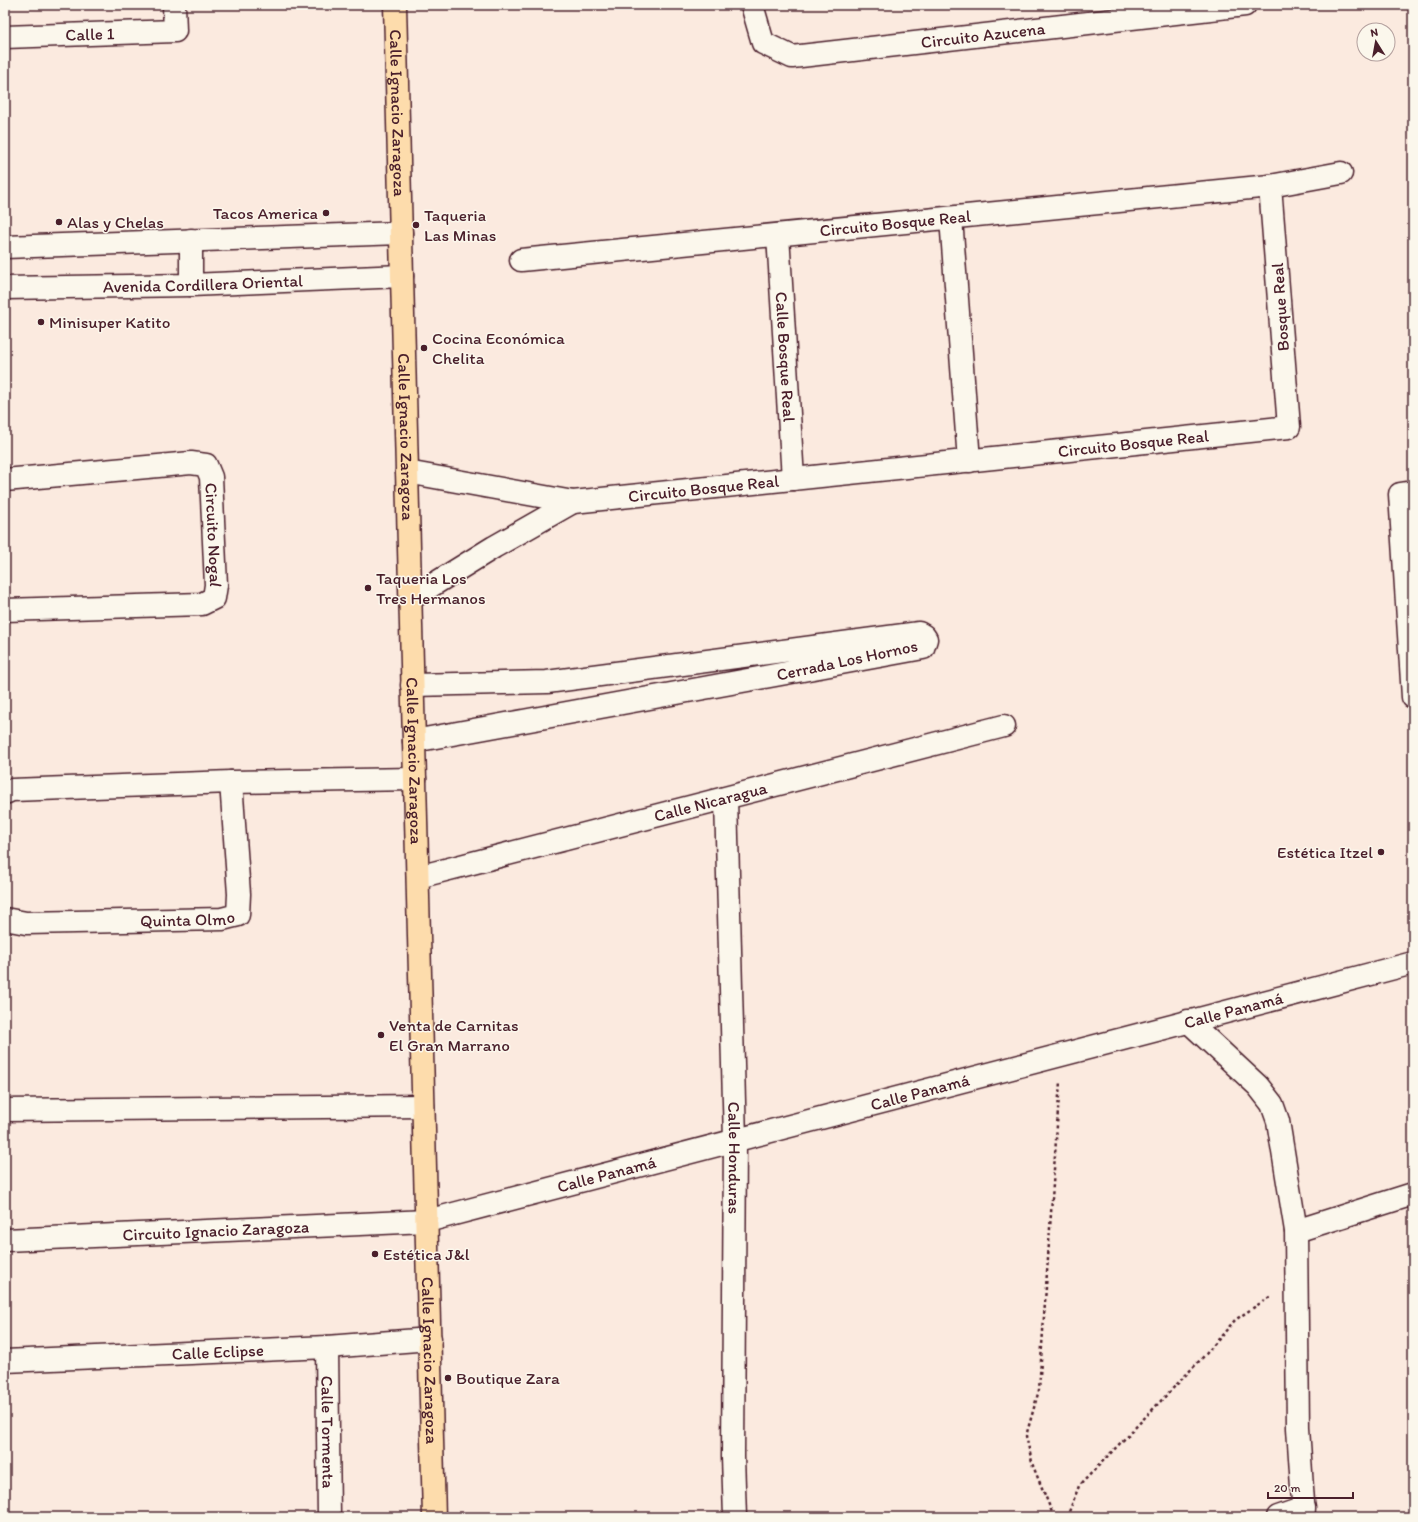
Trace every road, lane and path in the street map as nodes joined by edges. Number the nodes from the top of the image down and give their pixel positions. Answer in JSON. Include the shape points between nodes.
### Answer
{"nodes":[{"id":1,"x":174,"y":5,"type":"edge"},
{"id":2,"x":395,"y":5,"type":"edge"},
{"id":3,"x":752,"y":5,"type":"edge"},
{"id":4,"x":1245,"y":5,"type":"edge"},
{"id":5,"x":5,"y":37,"type":"edge"},
{"id":6,"x":1341,"y":173,"type":"dead end"},
{"id":7,"x":1270,"y":186,"type":"junction"},
{"id":8,"x":951,"y":218,"type":"junction"},
{"id":9,"x":400,"y":234,"type":"junction"},
{"id":10,"x":778,"y":235,"type":"junction"},
{"id":11,"x":191,"y":240,"type":"junction"},
{"id":12,"x":5,"y":247,"type":"edge"},
{"id":13,"x":521,"y":260,"type":"dead end"},
{"id":14,"x":402,"y":276,"type":"junction"},
{"id":15,"x":191,"y":285,"type":"junction"},
{"id":16,"x":5,"y":288,"type":"edge"},
{"id":17,"x":1289,"y":427,"type":"joint"},
{"id":18,"x":969,"y":461,"type":"junction"},
{"id":19,"x":407,"y":472,"type":"junction"},
{"id":20,"x":793,"y":479,"type":"junction"},
{"id":21,"x":5,"y":480,"type":"edge"},
{"id":22,"x":1406,"y":493,"type":"edge"},
{"id":23,"x":573,"y":502,"type":"junction"},
{"id":24,"x":410,"y":599,"type":"junction"},
{"id":25,"x":5,"y":610,"type":"edge"},
{"id":26,"x":548,"y":682,"type":"junction"},
{"id":27,"x":1413,"y":684,"type":"edge"},
{"id":28,"x":412,"y":685,"type":"junction"},
{"id":29,"x":551,"y":717,"type":"junction"},
{"id":30,"x":1004,"y":726,"type":"dead end"},
{"id":31,"x":414,"y":741,"type":"junction"},
{"id":32,"x":415,"y":778,"type":"junction"},
{"id":33,"x":231,"y":782,"type":"junction"},
{"id":34,"x":5,"y":793,"type":"edge"},
{"id":35,"x":726,"y":799,"type":"junction"},
{"id":36,"x":418,"y":877,"type":"junction"},
{"id":37,"x":5,"y":919,"type":"edge"},
{"id":38,"x":1413,"y":963,"type":"edge"},
{"id":39,"x":1188,"y":1021,"type":"junction"},
{"id":40,"x":1062,"y":1054,"type":"junction"},
{"id":41,"x":423,"y":1106,"type":"junction"},
{"id":42,"x":5,"y":1110,"type":"edge"},
{"id":43,"x":735,"y":1140,"type":"junction"},
{"id":44,"x":1413,"y":1194,"type":"edge"},
{"id":45,"x":427,"y":1221,"type":"junction"},
{"id":46,"x":1296,"y":1231,"type":"junction"},
{"id":47,"x":5,"y":1240,"type":"edge"},
{"id":48,"x":1296,"y":1279,"type":"junction"},
{"id":49,"x":430,"y":1339,"type":"junction"},
{"id":50,"x":327,"y":1347,"type":"junction"},
{"id":51,"x":5,"y":1362,"type":"edge"},
{"id":52,"x":1304,"y":1512,"type":"edge"},
{"id":53,"x":329,"y":1517,"type":"edge"},
{"id":54,"x":434,"y":1517,"type":"edge"},
{"id":55,"x":735,"y":1517,"type":"edge"},
{"id":56,"x":1054,"y":1517,"type":"edge"},
{"id":57,"x":1067,"y":1517,"type":"edge"},
{"id":58,"x":1278,"y":1517,"type":"edge"}],
"edges":[{"from":1,"to":5,"type":"street","name":"Calle 1","via":[[175,31]]},
{"from":2,"to":9,"type":"main road","name":"Calle Ignacio Zaragoza"},
{"from":3,"to":4,"type":"street","name":"Circuito Azucena","via":[[763,43],[792,57]]},
{"from":6,"to":7,"type":"street","name":"Circuito Bosque Real"},
{"from":7,"to":8,"type":"street","name":"Circuito Bosque Real"},
{"from":7,"to":17,"type":"street","name":"Bosque Real"},
{"from":8,"to":10,"type":"street","name":"Circuito Bosque Real"},
{"from":8,"to":18,"type":"street"},
{"from":9,"to":11,"type":"street"},
{"from":9,"to":14,"type":"main road","name":"Calle Ignacio Zaragoza"},
{"from":10,"to":13,"type":"street","name":"Circuito Bosque Real"},
{"from":10,"to":20,"type":"street","name":"Calle Bosque Real"},
{"from":11,"to":12,"type":"street"},
{"from":11,"to":15,"type":"street"},
{"from":14,"to":15,"type":"street","name":"Avenida Cordillera Oriental"},
{"from":14,"to":19,"type":"main road","name":"Calle Ignacio Zaragoza"},
{"from":15,"to":16,"type":"street","name":"Avenida Cordillera Oriental"},
{"from":17,"to":18,"type":"street","name":"Circuito Bosque Real"},
{"from":18,"to":20,"type":"street","name":"Circuito Bosque Real"},
{"from":19,"to":23,"type":"street","name":"Circuito Bosque Real"},
{"from":19,"to":24,"type":"main road","name":"Calle Ignacio Zaragoza"},
{"from":20,"to":23,"type":"street","name":"Circuito Bosque Real"},
{"from":21,"to":25,"type":"street","name":"Circuito Nogal","via":[[191,463],[206,465],[211,477],[216,585],[214,598],[202,604]]},
{"from":22,"to":27,"type":"street"},
{"from":23,"to":24,"type":"street","name":"Circuito Bosque Real"},
{"from":24,"to":28,"type":"main road","name":"Calle Ignacio Zaragoza"},
{"from":26,"to":28,"type":"street","name":"Cerrada Los Hornos"},
{"from":26,"to":29,"type":"street"},
{"from":26,"to":29,"type":"street","name":"Cerrada Los Hornos","via":[[919,633],[926,639],[923,648]]},
{"from":28,"to":31,"type":"main road","name":"Calle Ignacio Zaragoza"},
{"from":29,"to":31,"type":"street","name":"Cerrada Los Hornos"},
{"from":30,"to":35,"type":"street","name":"Calle Nicaragua"},
{"from":31,"to":32,"type":"main road","name":"Calle Ignacio Zaragoza"},
{"from":32,"to":33,"type":"street"},
{"from":32,"to":36,"type":"main road","name":"Calle Ignacio Zaragoza"},
{"from":33,"to":34,"type":"street","via":[[12,790]]},
{"from":33,"to":37,"type":"street","name":"Quinta Olmo","via":[[239,894],[238,914],[222,919],[26,923]]},
{"from":35,"to":36,"type":"street","name":"Calle Nicaragua"},
{"from":35,"to":43,"type":"street","name":"Calle Honduras"},
{"from":36,"to":41,"type":"main road","name":"Calle Ignacio Zaragoza"},
{"from":38,"to":39,"type":"street","name":"Calle Panamá"},
{"from":39,"to":40,"type":"street","name":"Calle Panamá"},
{"from":39,"to":46,"type":"street","via":[[1258,1086],[1272,1104],[1278,1121]]},
{"from":40,"to":43,"type":"street","name":"Calle Panamá"},
{"from":40,"to":56,"type":"path","via":[[1039,1390],[1026,1436],[1033,1466]]},
{"from":41,"to":42,"type":"street"},
{"from":41,"to":45,"type":"main road","name":"Calle Ignacio Zaragoza"},
{"from":43,"to":45,"type":"street","name":"Calle Panamá"},
{"from":43,"to":55,"type":"street","name":"Calle Honduras"},
{"from":44,"to":46,"type":"street"},
{"from":45,"to":47,"type":"street","name":"Circuito Ignacio Zaragoza"},
{"from":45,"to":49,"type":"main road","name":"Calle Ignacio Zaragoza"},
{"from":46,"to":48,"type":"street"},
{"from":48,"to":52,"type":"street","via":[[1298,1428]]},
{"from":48,"to":57,"type":"path","via":[[1235,1320],[1201,1360],[1079,1486]]},
{"from":49,"to":50,"type":"street","name":"Calle Eclipse"},
{"from":49,"to":54,"type":"main road","name":"Calle Ignacio Zaragoza"},
{"from":50,"to":51,"type":"street","name":"Calle Eclipse"},
{"from":50,"to":53,"type":"street","name":"Calle Tormenta"},
{"from":52,"to":58,"type":"street"}]}
